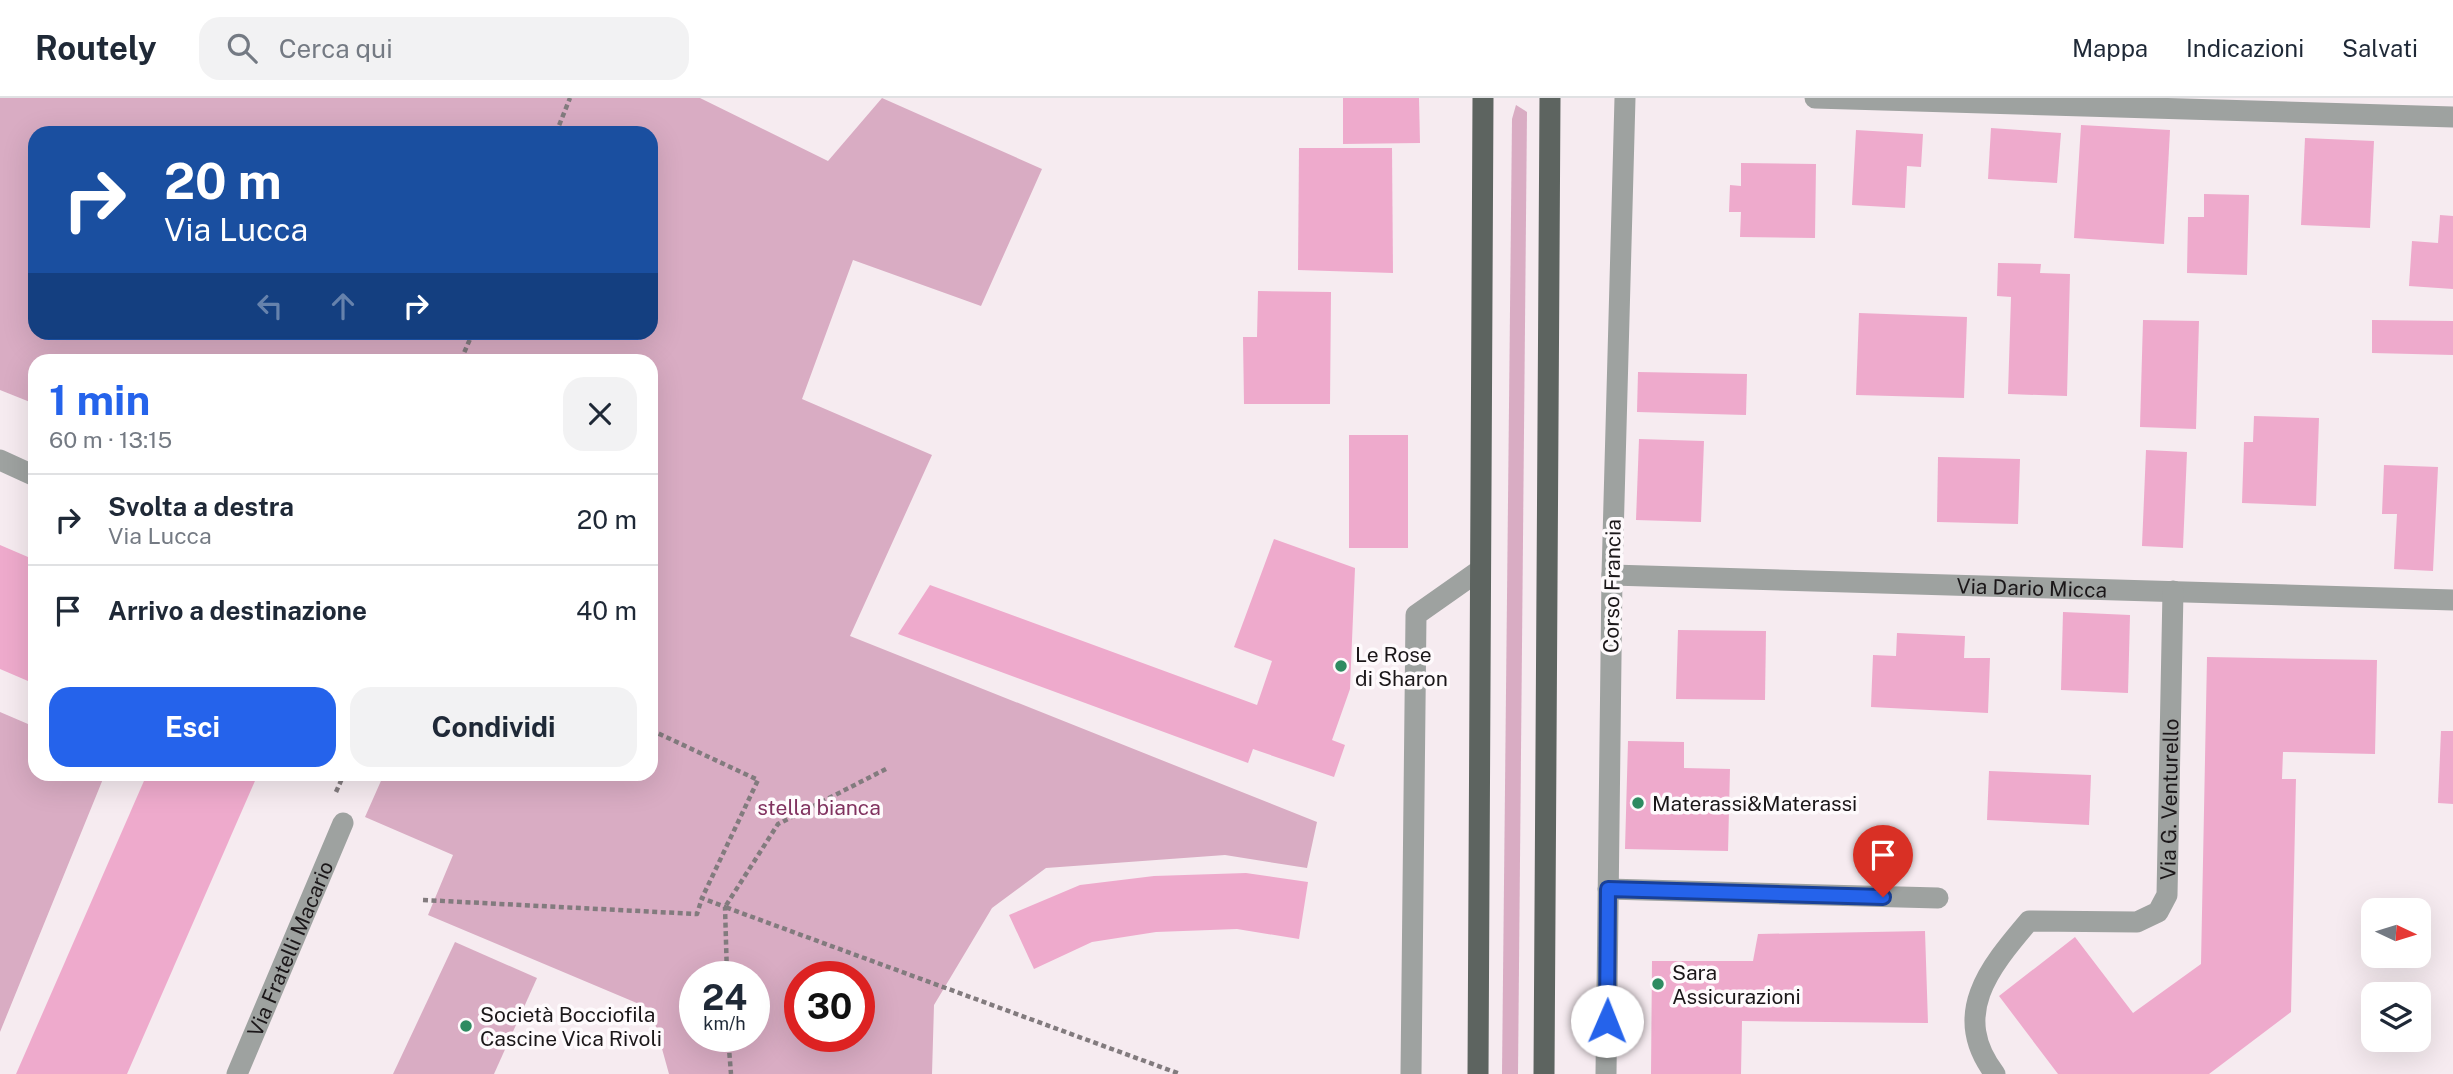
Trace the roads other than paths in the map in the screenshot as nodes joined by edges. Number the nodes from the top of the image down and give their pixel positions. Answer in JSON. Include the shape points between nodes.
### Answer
{"nodes":[{"id":1,"x":1483,"y":98,"type":"edge"},
{"id":2,"x":1550,"y":98,"type":"edge"},
{"id":3,"x":1625,"y":98,"type":"edge"},
{"id":4,"x":1815,"y":98,"type":"edge"},
{"id":5,"x":2453,"y":117,"type":"edge"},
{"id":6,"x":0,"y":460,"type":"edge"},
{"id":7,"x":28,"y":472,"type":"edge"},
{"id":8,"x":1480,"y":570,"type":"junction"},
{"id":9,"x":1612,"y":575,"type":"junction"},
{"id":10,"x":2173,"y":591,"type":"junction"},
{"id":11,"x":2453,"y":600,"type":"edge"},
{"id":12,"x":343,"y":823,"type":"dead end"},
{"id":13,"x":1608,"y":889,"type":"junction"},
{"id":14,"x":1938,"y":898,"type":"dead end"},
{"id":15,"x":237,"y":1074,"type":"edge"},
{"id":16,"x":1411,"y":1074,"type":"edge"},
{"id":17,"x":1478,"y":1074,"type":"edge"},
{"id":18,"x":1544,"y":1074,"type":"edge"},
{"id":19,"x":1606,"y":1074,"type":"edge"},
{"id":20,"x":1995,"y":1074,"type":"edge"}],
"edges":[{"from":1,"to":8,"type":"main road"},
{"from":2,"to":18,"type":"main road"},
{"from":3,"to":9,"type":"street","name":"Corso Francia"},
{"from":4,"to":5,"type":"street"},
{"from":6,"to":7,"type":"street"},
{"from":8,"to":16,"type":"street","via":[[1416,615]]},
{"from":8,"to":17,"type":"main road"},
{"from":9,"to":10,"type":"street","name":"Via Dario Micca"},
{"from":9,"to":13,"type":"street","name":"Corso Francia"},
{"from":10,"to":11,"type":"street","name":"Via Dario Micca"},
{"from":10,"to":20,"type":"street","name":"Via G. Venturello","via":[[2167,895],[2158,912],[2137,922],[2029,921],[1992,965],[1981,992],[1974,1027],[1979,1054]]},
{"from":12,"to":15,"type":"street","name":"Via Fratelli Macario"},
{"from":13,"to":14,"type":"street"},
{"from":13,"to":19,"type":"street","name":"Corso Francia"}]}
